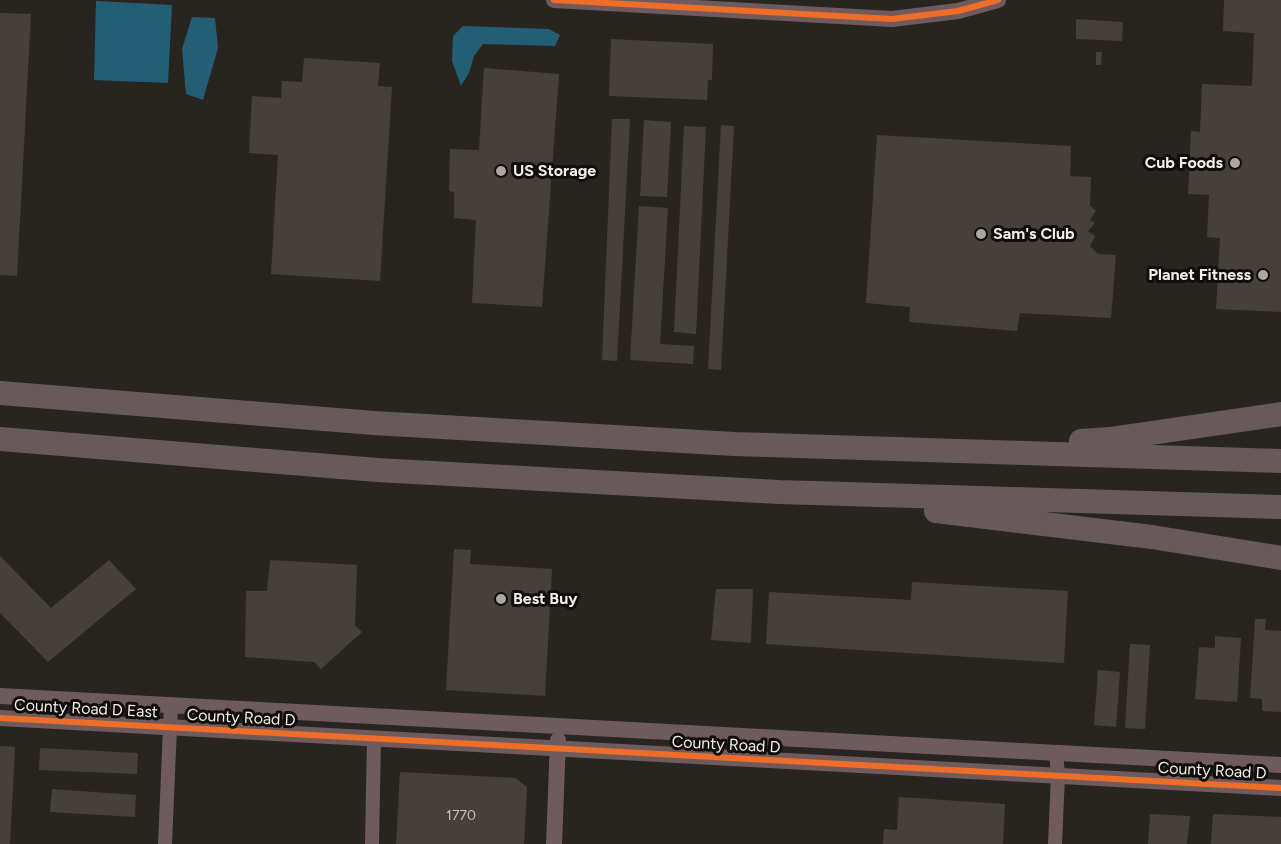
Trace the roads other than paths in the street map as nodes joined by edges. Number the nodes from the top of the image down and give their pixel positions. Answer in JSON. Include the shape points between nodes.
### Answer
{"nodes":[{"id":1,"x":554,"y":0,"type":"edge"},
{"id":2,"x":998,"y":0,"type":"edge"},
{"id":3,"x":0,"y":393,"type":"edge"},
{"id":4,"x":1281,"y":414,"type":"edge"},
{"id":5,"x":0,"y":439,"type":"edge"},
{"id":6,"x":908,"y":450,"type":"junction"},
{"id":7,"x":1281,"y":460,"type":"edge"},
{"id":8,"x":778,"y":492,"type":"junction"},
{"id":9,"x":1281,"y":507,"type":"edge"},
{"id":10,"x":1281,"y":558,"type":"edge"},
{"id":11,"x":0,"y":696,"type":"edge"},
{"id":12,"x":171,"y":705,"type":"junction"},
{"id":13,"x":0,"y":718,"type":"edge"},
{"id":14,"x":559,"y":727,"type":"junction"},
{"id":15,"x":170,"y":728,"type":"junction"},
{"id":16,"x":374,"y":739,"type":"junction"},
{"id":17,"x":558,"y":750,"type":"junction"},
{"id":18,"x":1056,"y":753,"type":"junction"},
{"id":19,"x":1281,"y":765,"type":"edge"},
{"id":20,"x":1058,"y":775,"type":"junction"},
{"id":21,"x":1281,"y":788,"type":"edge"},
{"id":22,"x":165,"y":844,"type":"edge"},
{"id":23,"x":372,"y":844,"type":"edge"},
{"id":24,"x":554,"y":844,"type":"edge"},
{"id":25,"x":1055,"y":844,"type":"edge"}],
"edges":[{"from":1,"to":2,"type":"street","via":[[892,19],[958,11]]},
{"from":3,"to":6,"type":"highway","via":[[374,423]]},
{"from":4,"to":6,"type":"highway","via":[[1110,439]]},
{"from":5,"to":8,"type":"highway","via":[[377,470]]},
{"from":6,"to":7,"type":"highway"},
{"from":8,"to":9,"type":"highway"},
{"from":8,"to":10,"type":"highway","via":[[1152,537]]},
{"from":11,"to":12,"type":"street","name":"County Road D East"},
{"from":12,"to":14,"type":"street","name":"County Road D"},
{"from":12,"to":15,"type":"street"},
{"from":13,"to":15,"type":"street","name":"County Road D East"},
{"from":14,"to":17,"type":"street"},
{"from":14,"to":18,"type":"street","name":"County Road D"},
{"from":15,"to":16,"type":"street","name":"County Road D"},
{"from":15,"to":22,"type":"street"},
{"from":16,"to":17,"type":"street","name":"County Road D"},
{"from":16,"to":23,"type":"street"},
{"from":17,"to":20,"type":"street","name":"County Road D"},
{"from":17,"to":24,"type":"street"},
{"from":18,"to":19,"type":"street","name":"County Road D"},
{"from":18,"to":20,"type":"street"},
{"from":20,"to":21,"type":"street","name":"County Road D"},
{"from":20,"to":25,"type":"street"}]}
